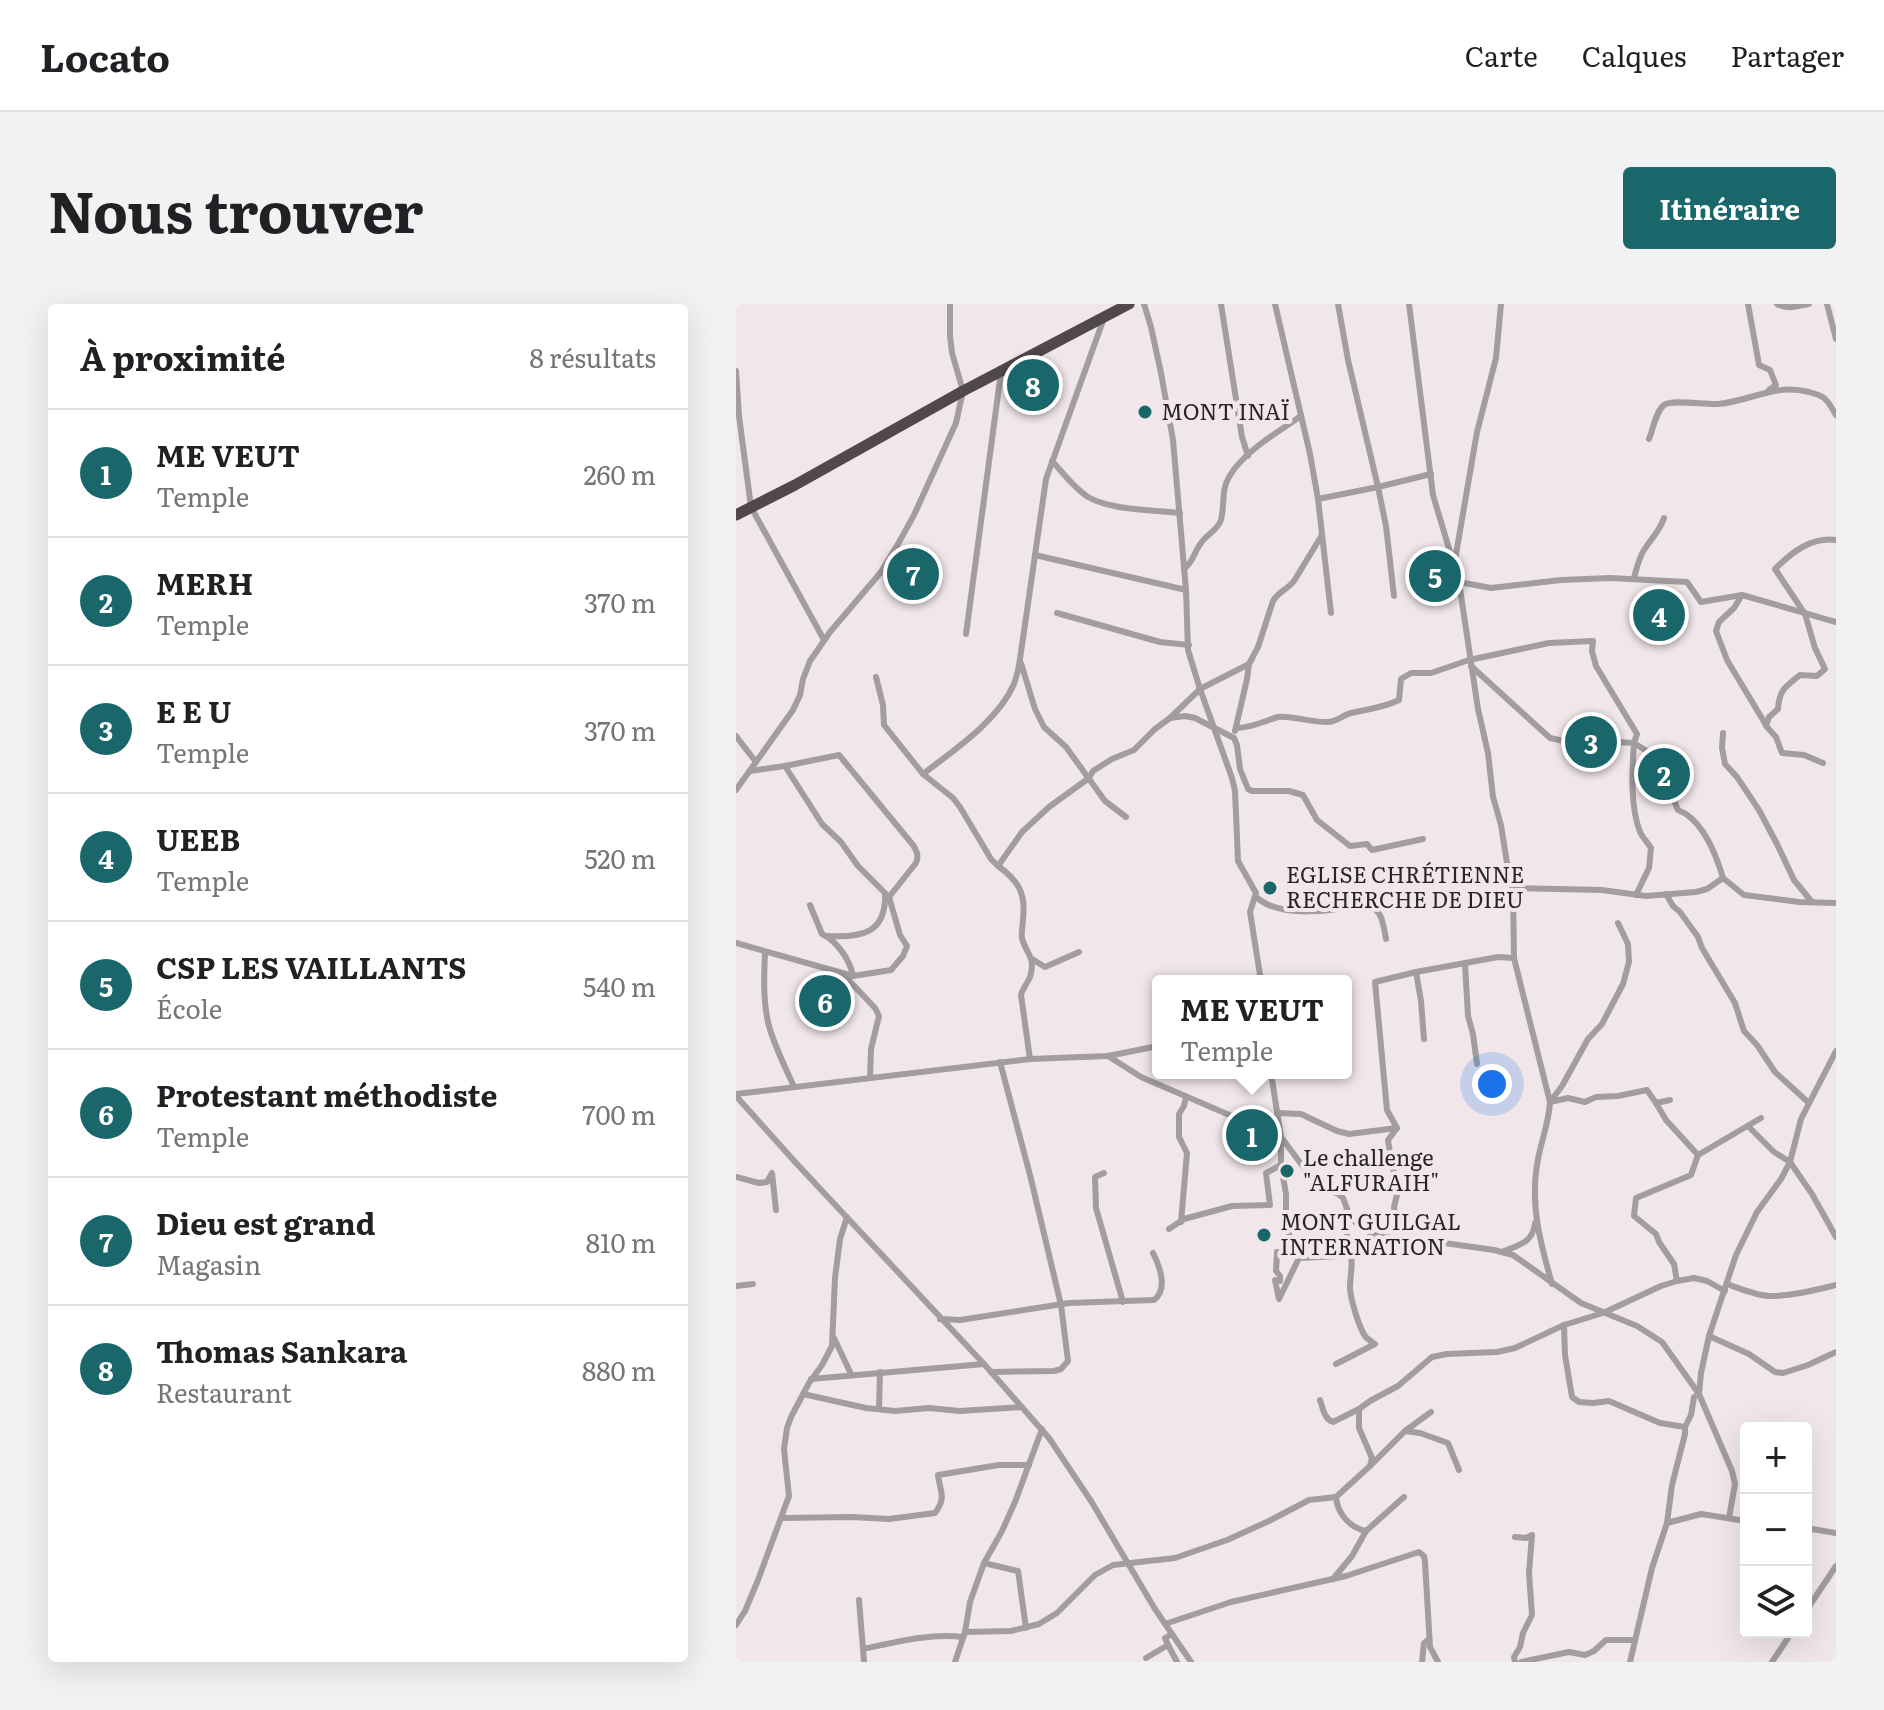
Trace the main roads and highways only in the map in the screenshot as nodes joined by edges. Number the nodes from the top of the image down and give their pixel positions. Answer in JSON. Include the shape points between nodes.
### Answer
{"nodes":[{"id":1,"x":1129,"y":304,"type":"edge"},
{"id":2,"x":736,"y":515,"type":"edge"}],
"edges":[{"from":1,"to":2,"type":"highway"}]}
